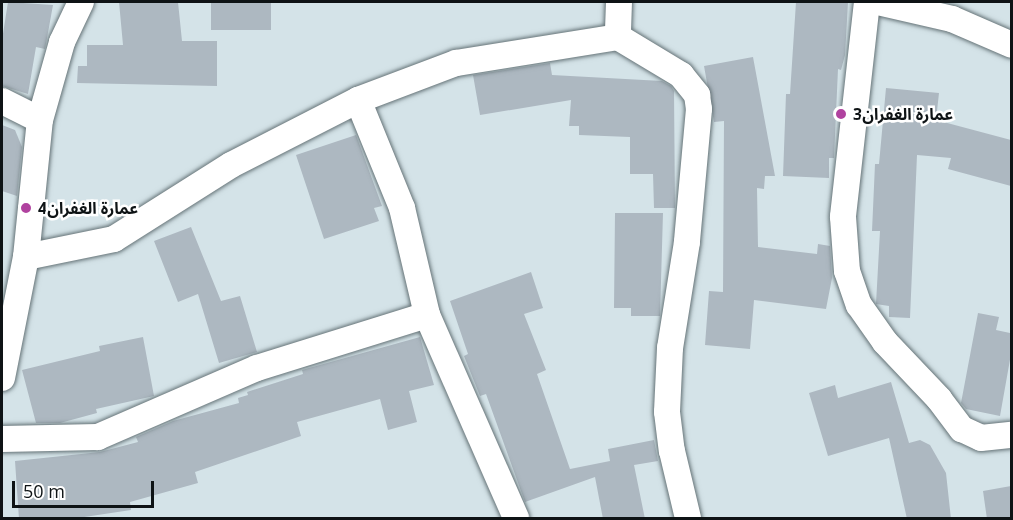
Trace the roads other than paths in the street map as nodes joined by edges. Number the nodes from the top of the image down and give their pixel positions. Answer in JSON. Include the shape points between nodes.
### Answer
{"nodes":[{"id":1,"x":81,"y":2,"type":"edge"},
{"id":2,"x":619,"y":2,"type":"edge"},
{"id":3,"x":867,"y":2,"type":"edge"},
{"id":4,"x":878,"y":2,"type":"edge"},
{"id":5,"x":618,"y":37,"type":"junction"},
{"id":6,"x":1011,"y":45,"type":"edge"},
{"id":7,"x":358,"y":100,"type":"junction"},
{"id":8,"x":2,"y":101,"type":"edge"},
{"id":9,"x":40,"y":120,"type":"junction"},
{"id":10,"x":26,"y":257,"type":"junction"},
{"id":11,"x":427,"y":315,"type":"junction"},
{"id":12,"x":2,"y":378,"type":"edge"},
{"id":13,"x":1011,"y":435,"type":"edge"},
{"id":14,"x":2,"y":439,"type":"edge"},
{"id":15,"x":516,"y":519,"type":"edge"},
{"id":16,"x":688,"y":519,"type":"edge"}],
"edges":[{"from":1,"to":9,"type":"street","via":[[63,42]]},
{"from":2,"to":5,"type":"street"},
{"from":3,"to":13,"type":"street","via":[[843,217],[847,271],[859,305],[878,333],[962,429],[981,438]]},
{"from":4,"to":6,"type":"street","via":[[952,19]]},
{"from":5,"to":7,"type":"street","via":[[456,63]]},
{"from":5,"to":16,"type":"street","via":[[681,75],[697,95],[699,108],[687,242],[670,348],[667,412]]},
{"from":7,"to":10,"type":"street","via":[[231,165],[114,239]]},
{"from":7,"to":11,"type":"street","via":[[402,208]]},
{"from":8,"to":9,"type":"street"},
{"from":9,"to":10,"type":"street"},
{"from":10,"to":12,"type":"street"},
{"from":11,"to":14,"type":"street","via":[[257,368],[98,437]]},
{"from":11,"to":15,"type":"street"}]}
